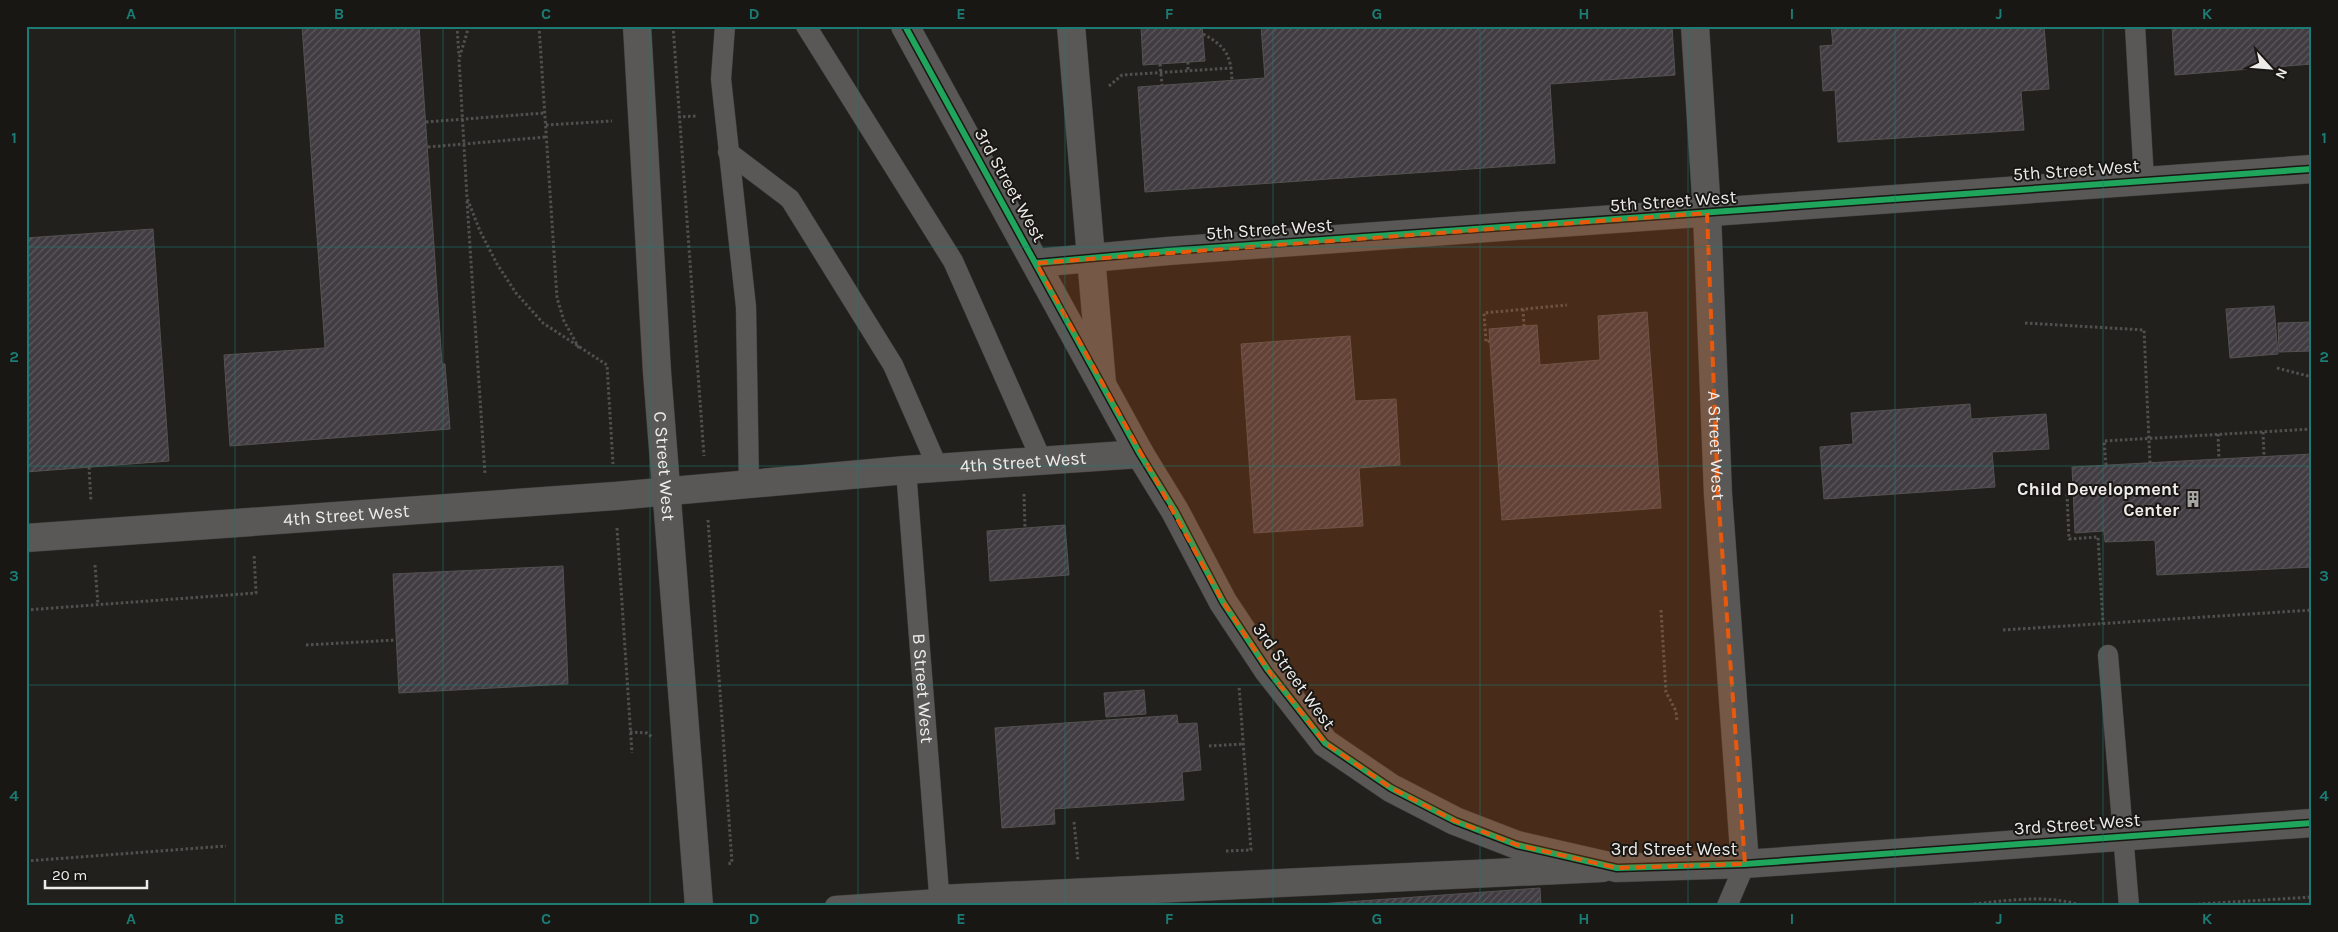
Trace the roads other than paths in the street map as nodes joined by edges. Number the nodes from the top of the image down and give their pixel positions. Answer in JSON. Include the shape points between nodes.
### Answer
{"nodes":[{"id":1,"x":637,"y":26,"type":"edge"},
{"id":2,"x":725,"y":26,"type":"edge"},
{"id":3,"x":806,"y":26,"type":"edge"},
{"id":4,"x":905,"y":26,"type":"edge"},
{"id":5,"x":1071,"y":26,"type":"edge"},
{"id":6,"x":1695,"y":26,"type":"edge"},
{"id":7,"x":2135,"y":26,"type":"edge"},
{"id":8,"x":728,"y":152,"type":"junction"},
{"id":9,"x":2312,"y":169,"type":"edge"},
{"id":10,"x":2144,"y":180,"type":"junction"},
{"id":11,"x":1707,"y":213,"type":"junction"},
{"id":12,"x":1091,"y":256,"type":"junction"},
{"id":13,"x":1036,"y":263,"type":"junction"},
{"id":14,"x":1102,"y":384,"type":"junction"},
{"id":15,"x":1140,"y":454,"type":"junction"},
{"id":16,"x":1042,"y":461,"type":"junction"},
{"id":17,"x":938,"y":468,"type":"junction"},
{"id":18,"x":906,"y":470,"type":"junction"},
{"id":19,"x":750,"y":485,"type":"junction"},
{"id":20,"x":667,"y":492,"type":"junction"},
{"id":21,"x":26,"y":538,"type":"edge"},
{"id":22,"x":2108,"y":655,"type":"dead end"},
{"id":23,"x":2312,"y":823,"type":"edge"},
{"id":24,"x":2125,"y":836,"type":"junction"},
{"id":25,"x":1745,"y":864,"type":"junction"},
{"id":26,"x":1617,"y":868,"type":"junction"},
{"id":27,"x":940,"y":903,"type":"edge"},
{"id":28,"x":699,"y":906,"type":"edge"},
{"id":29,"x":835,"y":906,"type":"edge"},
{"id":30,"x":1726,"y":906,"type":"edge"},
{"id":31,"x":2129,"y":906,"type":"edge"}],
"edges":[{"from":1,"to":20,"type":"street","name":"C Street West"},
{"from":2,"to":8,"type":"lane","via":[[721,79]]},
{"from":3,"to":16,"type":"lane","via":[[954,262]]},
{"from":4,"to":13,"type":"street","name":"3rd Street West"},
{"from":5,"to":12,"type":"street"},
{"from":6,"to":11,"type":"street","name":"A Street West"},
{"from":7,"to":10,"type":"lane"},
{"from":8,"to":17,"type":"lane","via":[[790,199],[893,365]]},
{"from":8,"to":19,"type":"lane","via":[[746,306]]},
{"from":9,"to":10,"type":"street","name":"5th Street West"},
{"from":10,"to":11,"type":"street","name":"5th Street West"},
{"from":11,"to":12,"type":"street","name":"5th Street West"},
{"from":11,"to":25,"type":"street","name":"A Street West","via":[[1718,494]]},
{"from":12,"to":13,"type":"street","name":"5th Street West"},
{"from":12,"to":14,"type":"street"},
{"from":13,"to":14,"type":"street","name":"3rd Street West"},
{"from":14,"to":15,"type":"street","name":"3rd Street West"},
{"from":15,"to":16,"type":"street","name":"4th Street West"},
{"from":15,"to":26,"type":"street","name":"3rd Street West","via":[[1175,511],[1223,602],[1268,670],[1326,743],[1391,788],[1455,821],[1517,844]]},
{"from":16,"to":17,"type":"street","name":"4th Street West"},
{"from":17,"to":18,"type":"street","name":"4th Street West"},
{"from":18,"to":19,"type":"street","name":"4th Street West"},
{"from":18,"to":27,"type":"lane","name":"B Street West"},
{"from":19,"to":20,"type":"street","name":"4th Street West"},
{"from":20,"to":21,"type":"street","name":"4th Street West"},
{"from":20,"to":28,"type":"street","name":"C Street West"},
{"from":22,"to":24,"type":"lane"},
{"from":23,"to":24,"type":"street","name":"3rd Street West"},
{"from":24,"to":25,"type":"street","name":"3rd Street West"},
{"from":24,"to":31,"type":"lane"},
{"from":25,"to":26,"type":"street","name":"3rd Street West"},
{"from":25,"to":30,"type":"lane"},
{"from":26,"to":27,"type":"street"},
{"from":27,"to":29,"type":"lane"}]}
